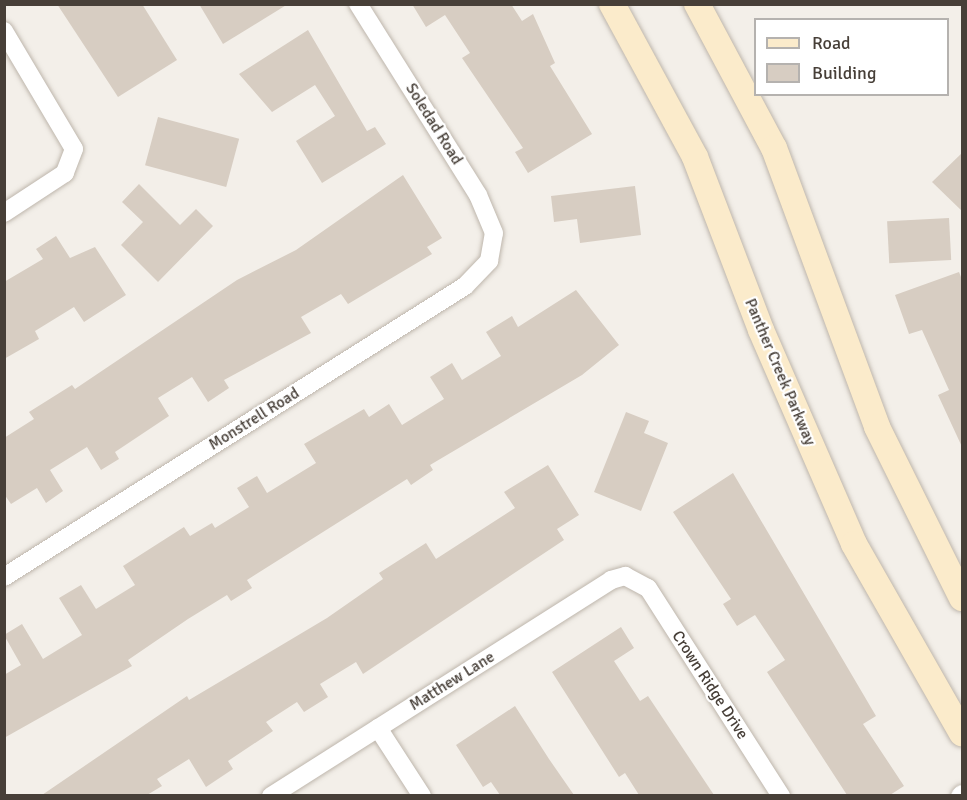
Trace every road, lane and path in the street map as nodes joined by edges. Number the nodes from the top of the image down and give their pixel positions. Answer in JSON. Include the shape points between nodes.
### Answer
{"nodes":[{"id":1,"x":358,"y":4,"type":"edge"},
{"id":2,"x":612,"y":4,"type":"edge"},
{"id":3,"x":697,"y":4,"type":"edge"},
{"id":4,"x":4,"y":31,"type":"edge"},
{"id":5,"x":4,"y":213,"type":"edge"},
{"id":6,"x":494,"y":250,"type":"joint"},
{"id":7,"x":4,"y":577,"type":"edge"},
{"id":8,"x":635,"y":579,"type":"joint"},
{"id":9,"x":963,"y":598,"type":"edge"},
{"id":10,"x":378,"y":728,"type":"junction"},
{"id":11,"x":963,"y":733,"type":"edge"},
{"id":12,"x":272,"y":795,"type":"edge"},
{"id":13,"x":422,"y":795,"type":"edge"},
{"id":14,"x":781,"y":795,"type":"edge"}],
"edges":[{"from":1,"to":6,"type":"street","name":"Soledad Road","via":[[478,195],[494,233]]},
{"from":2,"to":11,"type":"main road","name":"Panther Creek Parkway","via":[[695,157],[761,330],[854,544]]},
{"from":3,"to":9,"type":"main road","via":[[774,148],[876,427]]},
{"from":4,"to":5,"type":"street","via":[[69,134],[72,157],[59,179]]},
{"from":6,"to":7,"type":"street","name":"Monstrell Road","via":[[465,286]]},
{"from":8,"to":10,"type":"street","name":"Matthew Lane","via":[[611,580]]},
{"from":8,"to":14,"type":"street","name":"Crown Ridge Drive","via":[[648,588]]},
{"from":10,"to":12,"type":"street","name":"Matthew Lane"},
{"from":10,"to":13,"type":"street"}]}
